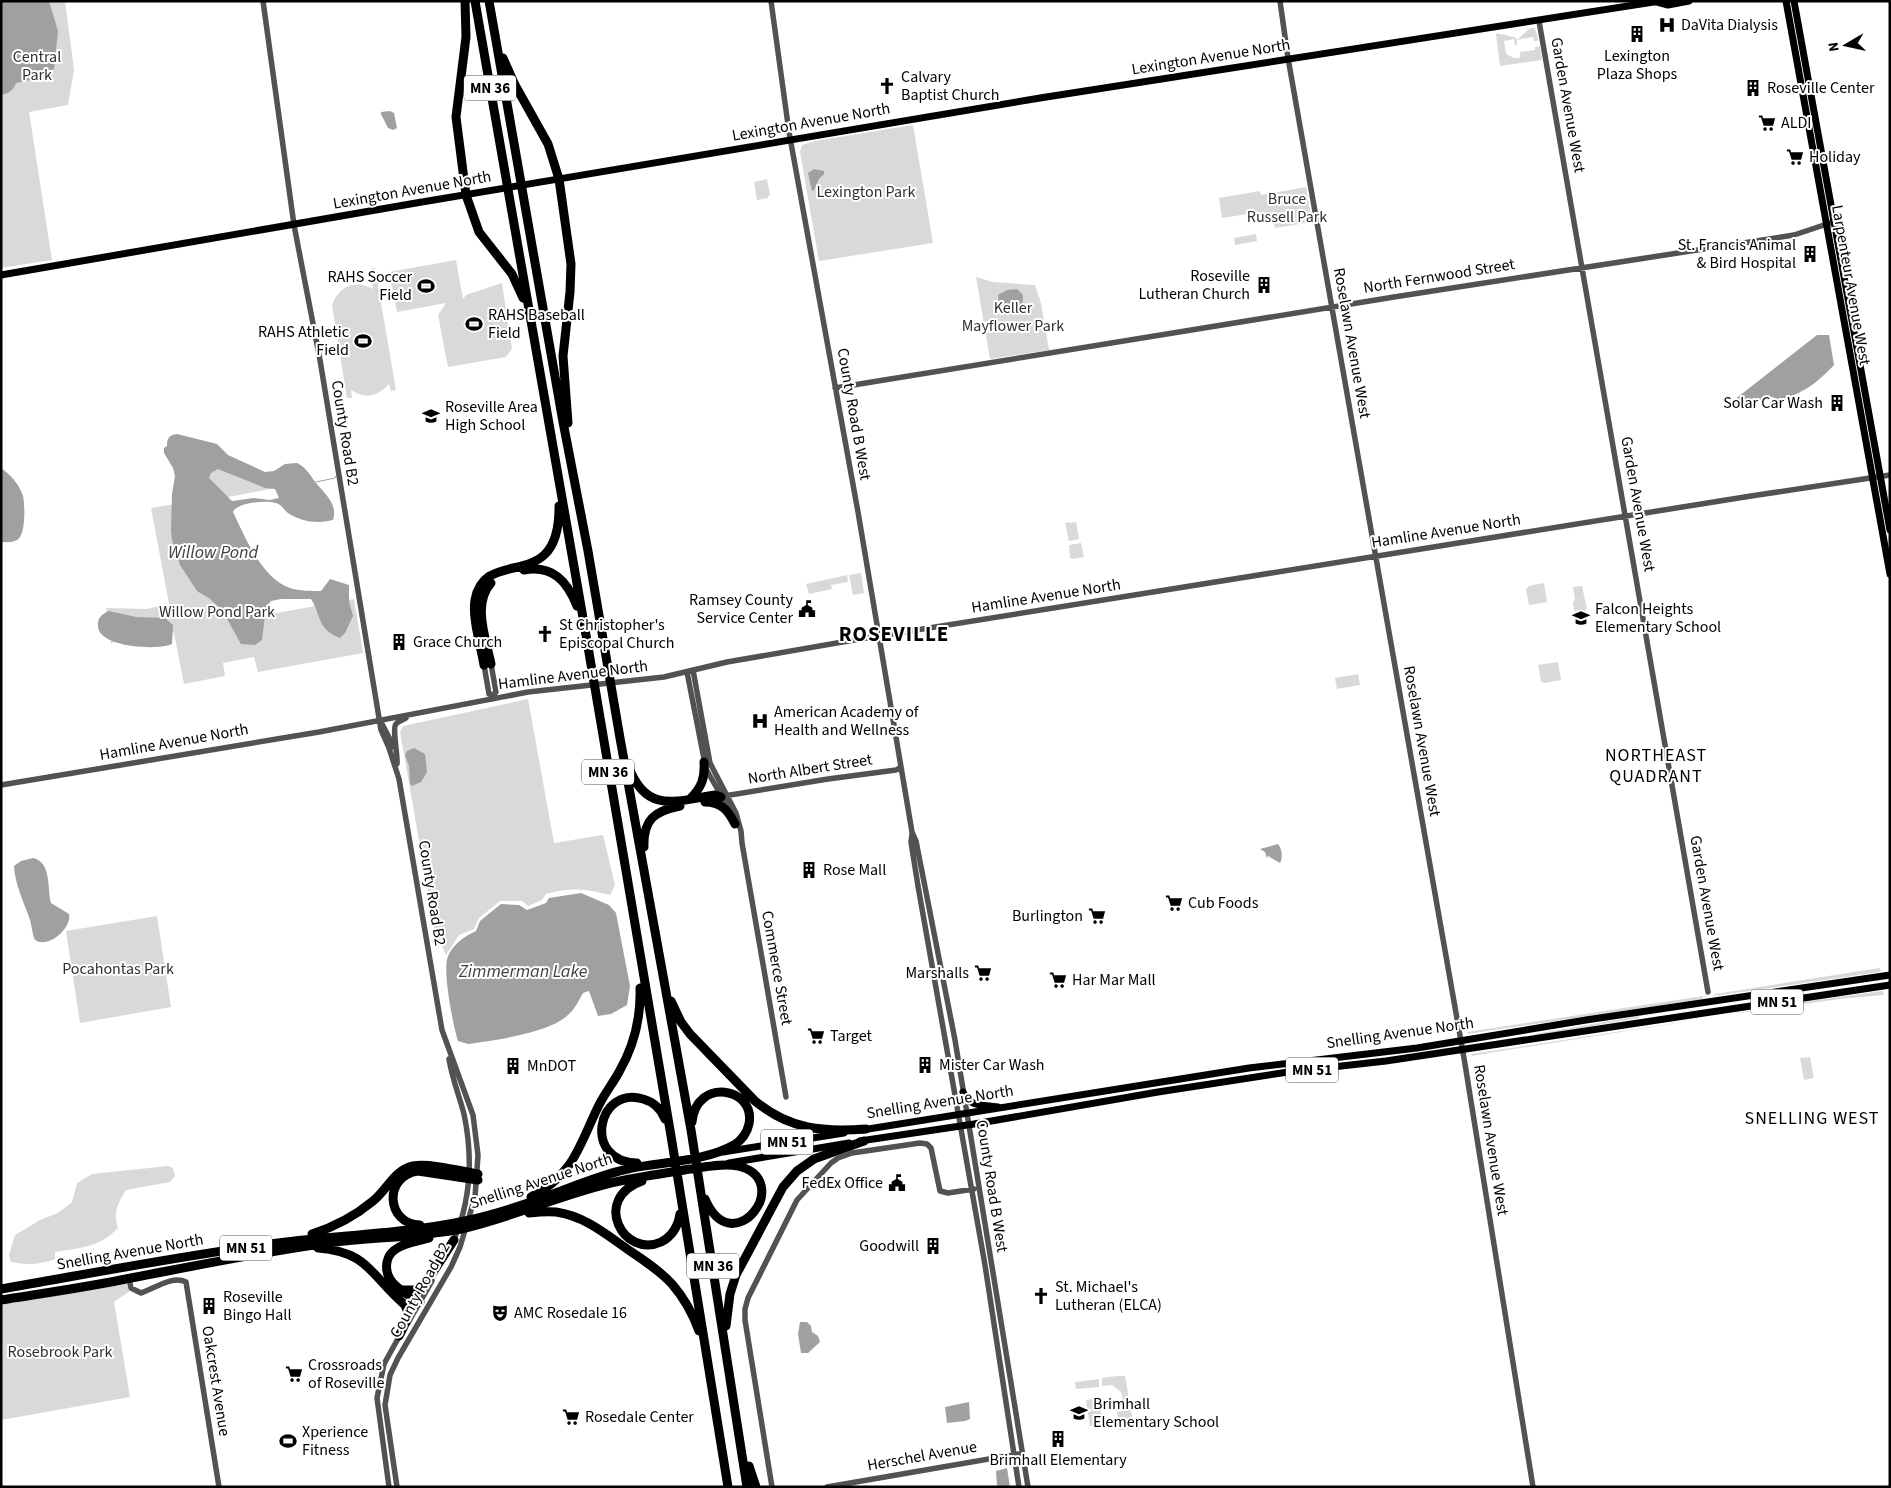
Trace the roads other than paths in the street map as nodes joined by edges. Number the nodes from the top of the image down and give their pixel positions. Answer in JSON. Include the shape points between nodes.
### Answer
{"nodes":[{"id":1,"x":263,"y":1,"type":"edge"},
{"id":2,"x":465,"y":1,"type":"edge"},
{"id":3,"x":475,"y":1,"type":"edge"},
{"id":4,"x":770,"y":1,"type":"edge"},
{"id":5,"x":1280,"y":1,"type":"edge"},
{"id":6,"x":1689,"y":1,"type":"edge"},
{"id":7,"x":1786,"y":1,"type":"edge"},
{"id":8,"x":1794,"y":1,"type":"edge"},
{"id":9,"x":1658,"y":2,"type":"edge"},
{"id":10,"x":489,"y":3,"type":"edge"},
{"id":11,"x":1539,"y":20,"type":"junction"},
{"id":12,"x":1288,"y":58,"type":"junction"},
{"id":13,"x":790,"y":140,"type":"junction"},
{"id":14,"x":559,"y":179,"type":"junction"},
{"id":15,"x":466,"y":195,"type":"junction"},
{"id":16,"x":1829,"y":223,"type":"junction"},
{"id":17,"x":294,"y":225,"type":"junction"},
{"id":18,"x":1582,"y":268,"type":"junction"},
{"id":19,"x":1,"y":275,"type":"edge"},
{"id":20,"x":1332,"y":308,"type":"junction"},
{"id":21,"x":534,"y":337,"type":"junction"},
{"id":22,"x":835,"y":388,"type":"junction"},
{"id":23,"x":558,"y":475,"type":"junction"},
{"id":24,"x":1890,"y":475,"type":"edge"},
{"id":25,"x":1876,"y":477,"type":"junction"},
{"id":26,"x":574,"y":479,"type":"junction"},
{"id":27,"x":1626,"y":516,"type":"junction"},
{"id":28,"x":1890,"y":530,"type":"edge"},
{"id":29,"x":1376,"y":557,"type":"junction"},
{"id":30,"x":1890,"y":574,"type":"edge"},
{"id":31,"x":586,"y":635,"type":"junction"},
{"id":32,"x":879,"y":636,"type":"junction"},
{"id":33,"x":487,"y":664,"type":"junction"},
{"id":34,"x":690,"y":671,"type":"junction"},
{"id":35,"x":493,"y":697,"type":"junction"},
{"id":36,"x":409,"y":716,"type":"junction"},
{"id":37,"x":380,"y":720,"type":"junction"},
{"id":38,"x":620,"y":738,"type":"junction"},
{"id":39,"x":704,"y":762,"type":"junction"},
{"id":40,"x":397,"y":767,"type":"junction"},
{"id":41,"x":901,"y":767,"type":"junction"},
{"id":42,"x":1,"y":785,"type":"edge"},
{"id":43,"x":724,"y":796,"type":"junction"},
{"id":44,"x":690,"y":799,"type":"junction"},
{"id":45,"x":705,"y":802,"type":"junction"},
{"id":46,"x":735,"y":824,"type":"junction"},
{"id":47,"x":912,"y":832,"type":"junction"},
{"id":48,"x":742,"y":843,"type":"junction"},
{"id":49,"x":646,"y":878,"type":"junction"},
{"id":50,"x":631,"y":908,"type":"junction"},
{"id":51,"x":660,"y":958,"type":"junction"},
{"id":52,"x":1888,"y":975,"type":"edge"},
{"id":53,"x":1890,"y":985,"type":"edge"},
{"id":54,"x":1871,"y":988,"type":"junction"},
{"id":55,"x":1708,"y":992,"type":"dead end"},
{"id":56,"x":1461,"y":1040,"type":"junction"},
{"id":57,"x":1462,"y":1050,"type":"junction"},
{"id":58,"x":963,"y":1092,"type":"junction"},
{"id":59,"x":786,"y":1098,"type":"dead end"},
{"id":60,"x":1001,"y":1108,"type":"junction"},
{"id":61,"x":962,"y":1114,"type":"junction"},
{"id":62,"x":964,"y":1126,"type":"junction"},
{"id":63,"x":866,"y":1129,"type":"junction"},
{"id":64,"x":691,"y":1130,"type":"junction"},
{"id":65,"x":671,"y":1136,"type":"junction"},
{"id":66,"x":864,"y":1141,"type":"junction"},
{"id":67,"x":708,"y":1154,"type":"junction"},
{"id":68,"x":660,"y":1163,"type":"junction"},
{"id":69,"x":709,"y":1166,"type":"junction"},
{"id":70,"x":661,"y":1174,"type":"junction"},
{"id":71,"x":474,"y":1176,"type":"junction"},
{"id":72,"x":699,"y":1180,"type":"junction"},
{"id":73,"x":979,"y":1188,"type":"junction"},
{"id":74,"x":971,"y":1190,"type":"junction"},
{"id":75,"x":681,"y":1206,"type":"junction"},
{"id":76,"x":500,"y":1211,"type":"junction"},
{"id":77,"x":517,"y":1214,"type":"junction"},
{"id":78,"x":484,"y":1219,"type":"junction"},
{"id":79,"x":444,"y":1228,"type":"junction"},
{"id":80,"x":454,"y":1240,"type":"junction"},
{"id":81,"x":270,"y":1244,"type":"junction"},
{"id":82,"x":303,"y":1246,"type":"junction"},
{"id":83,"x":129,"y":1279,"type":"junction"},
{"id":84,"x":382,"y":1284,"type":"junction"},
{"id":85,"x":399,"y":1289,"type":"junction"},
{"id":86,"x":1,"y":1290,"type":"edge"},
{"id":87,"x":1,"y":1300,"type":"edge"},
{"id":88,"x":423,"y":1307,"type":"junction"},
{"id":89,"x":399,"y":1336,"type":"junction"},
{"id":90,"x":726,"y":1351,"type":"junction"},
{"id":91,"x":709,"y":1369,"type":"junction"},
{"id":92,"x":737,"y":1421,"type":"junction"},
{"id":93,"x":1022,"y":1453,"type":"junction"},
{"id":94,"x":1015,"y":1455,"type":"junction"},
{"id":95,"x":220,"y":1487,"type":"edge"},
{"id":96,"x":388,"y":1487,"type":"edge"},
{"id":97,"x":397,"y":1487,"type":"edge"},
{"id":98,"x":726,"y":1487,"type":"edge"},
{"id":99,"x":747,"y":1487,"type":"edge"},
{"id":100,"x":756,"y":1487,"type":"edge"},
{"id":101,"x":772,"y":1487,"type":"edge"},
{"id":102,"x":827,"y":1487,"type":"edge"},
{"id":103,"x":1020,"y":1487,"type":"edge"},
{"id":104,"x":1028,"y":1487,"type":"edge"},
{"id":105,"x":1533,"y":1487,"type":"edge"}],
"edges":[{"from":1,"to":17,"type":"street","name":"County Road B2"},
{"from":2,"to":15,"type":"highway","via":[[466,37],[456,117]]},
{"from":3,"to":21,"type":"highway","number":"MN 36"},
{"from":4,"to":13,"type":"street","name":"County Road B West"},
{"from":5,"to":12,"type":"street","name":"Roselawn Avenue West"},
{"from":6,"to":9,"type":"main road","name":"Lexington Avenue North","via":[[1668,5]]},
{"from":7,"to":16,"type":"main road","name":"Larpenteur Avenue West"},
{"from":8,"to":16,"type":"main road","name":"Larpenteur Avenue West"},
{"from":9,"to":11,"type":"main road","name":"Lexington Avenue North"},
{"from":10,"to":14,"type":"highway","via":[[506,65],[548,144]]},
{"from":10,"to":26,"type":"highway","number":"MN 36"},
{"from":11,"to":12,"type":"main road","name":"Lexington Avenue North"},
{"from":11,"to":18,"type":"street","name":"Garden Avenue West"},
{"from":12,"to":13,"type":"main road","name":"Lexington Avenue North"},
{"from":12,"to":20,"type":"street","name":"Roselawn Avenue West"},
{"from":13,"to":14,"type":"main road","name":"Lexington Avenue North"},
{"from":13,"to":22,"type":"street","name":"County Road B West"},
{"from":14,"to":15,"type":"main road","name":"Lexington Avenue North"},
{"from":14,"to":26,"type":"highway","via":[[571,264],[563,370]]},
{"from":15,"to":17,"type":"main road","name":"Lexington Avenue North"},
{"from":15,"to":21,"type":"highway","via":[[479,232],[516,280]]},
{"from":16,"to":18,"type":"street","name":"North Fernwood Street","via":[[1794,235]]},
{"from":16,"to":25,"type":"main road","name":"Larpenteur Avenue West"},
{"from":17,"to":19,"type":"main road","name":"Lexington Avenue North"},
{"from":17,"to":37,"type":"street","name":"County Road B2","via":[[320,360]]},
{"from":18,"to":20,"type":"street","name":"North Fernwood Street"},
{"from":18,"to":27,"type":"street","name":"Garden Avenue West"},
{"from":20,"to":22,"type":"street","name":"North Fernwood Street"},
{"from":20,"to":29,"type":"street","name":"Roselawn Avenue West"},
{"from":21,"to":23,"type":"highway","number":"MN 36"},
{"from":22,"to":32,"type":"street","name":"County Road B West"},
{"from":23,"to":31,"type":"highway","number":"MN 36"},
{"from":23,"to":33,"type":"highway","via":[[558,527],[550,550],[530,564],[496,572],[478,591],[474,609]]},
{"from":24,"to":25,"type":"street","name":"Hamline Avenue North"},
{"from":25,"to":27,"type":"street","name":"Hamline Avenue North"},
{"from":25,"to":28,"type":"main road","name":"Larpenteur Avenue West"},
{"from":25,"to":30,"type":"main road","name":"Larpenteur Avenue West"},
{"from":26,"to":38,"type":"highway","number":"MN 36"},
{"from":27,"to":29,"type":"street","name":"Hamline Avenue North"},
{"from":27,"to":55,"type":"street","name":"Garden Avenue West"},
{"from":29,"to":32,"type":"street","name":"Hamline Avenue North"},
{"from":29,"to":56,"type":"street","name":"Roselawn Avenue West"},
{"from":31,"to":33,"type":"highway","via":[[574,599],[561,578],[537,569],[507,574],[491,583],[481,602]]},
{"from":31,"to":50,"type":"highway","number":"MN 36"},
{"from":32,"to":34,"type":"street","name":"Hamline Avenue North"},
{"from":32,"to":41,"type":"street","name":"County Road B West"},
{"from":33,"to":35,"type":"street","via":[[496,692]]},
{"from":34,"to":35,"type":"street","name":"Hamline Avenue North"},
{"from":34,"to":39,"type":"street","name":"Commerce Street"},
{"from":34,"to":43,"type":"street","name":"Commerce Street","via":[[710,763]]},
{"from":35,"to":36,"type":"street","name":"Hamline Avenue North"},
{"from":36,"to":37,"type":"street","name":"Hamline Avenue North"},
{"from":36,"to":40,"type":"street","via":[[394,727]]},
{"from":37,"to":40,"type":"street","name":"County Road B2","via":[[392,743]]},
{"from":37,"to":42,"type":"street","name":"Hamline Avenue North"},
{"from":38,"to":44,"type":"highway","via":[[630,771],[644,793],[666,802]]},
{"from":38,"to":49,"type":"highway","number":"MN 36"},
{"from":39,"to":43,"type":"street","name":"Commerce Street","via":[[708,776]]},
{"from":39,"to":44,"type":"highway","via":[[703,782]]},
{"from":40,"to":71,"type":"street","name":"County Road B2","via":[[434,993],[467,1131]]},
{"from":41,"to":43,"type":"street","name":"North Albert Street"},
{"from":41,"to":47,"type":"street","name":"County Road B West"},
{"from":43,"to":44,"type":"highway"},
{"from":43,"to":45,"type":"highway"},
{"from":43,"to":46,"type":"street","name":"Commerce Street"},
{"from":43,"to":48,"type":"street","name":"Commerce Street","via":[[739,823]]},
{"from":45,"to":46,"type":"highway","via":[[726,808]]},
{"from":45,"to":49,"type":"highway","via":[[664,809],[653,816],[645,834]]},
{"from":46,"to":48,"type":"street","name":"Commerce Street"},
{"from":47,"to":58,"type":"street","name":"County Road B West","via":[[940,958]]},
{"from":47,"to":61,"type":"street","name":"County Road B West","via":[[918,886]]},
{"from":48,"to":59,"type":"street","name":"Commerce Street"},
{"from":49,"to":51,"type":"highway","number":"MN 36"},
{"from":50,"to":65,"type":"highway","number":"MN 36"},
{"from":50,"to":76,"type":"highway","via":[[640,997],[637,1028],[629,1054],[564,1172],[535,1195]]},
{"from":51,"to":63,"type":"highway","via":[[673,1005],[685,1028],[762,1106],[780,1118],[807,1128],[830,1131]]},
{"from":51,"to":64,"type":"highway","number":"MN 36"},
{"from":52,"to":54,"type":"main road","via":[[1886,981]]},
{"from":52,"to":56,"type":"main road","name":"Snelling Avenue North","number":"MN 51"},
{"from":53,"to":54,"type":"main road","name":"Snelling Avenue North","number":"MN 51"},
{"from":54,"to":57,"type":"main road","name":"Snelling Avenue North","number":"MN 51"},
{"from":56,"to":57,"type":"street","name":"Roselawn Avenue West"},
{"from":56,"to":60,"type":"main road","name":"Snelling Avenue North","number":"MN 51","via":[[1249,1068]]},
{"from":57,"to":62,"type":"main road","name":"Snelling Avenue North","number":"MN 51","via":[[1158,1092]]},
{"from":57,"to":105,"type":"street","name":"Roselawn Avenue West"},
{"from":58,"to":60,"type":"main road","via":[[971,1103]]},
{"from":58,"to":61,"type":"street","name":"County Road B West"},
{"from":60,"to":61,"type":"main road","name":"Snelling Avenue North","number":"MN 51"},
{"from":61,"to":62,"type":"street","name":"County Road B West"},
{"from":61,"to":63,"type":"main road","name":"Snelling Avenue North","number":"MN 51"},
{"from":62,"to":66,"type":"main road","name":"Snelling Avenue North","number":"MN 51"},
{"from":62,"to":73,"type":"street","name":"County Road B West"},
{"from":62,"to":74,"type":"street","name":"County Road B West"},
{"from":63,"to":67,"type":"main road","name":"Snelling Avenue North","number":"MN 51"},
{"from":64,"to":67,"type":"highway","via":[[694,1110],[707,1095],[729,1092],[744,1103],[749,1121],[743,1137],[735,1144]]},
{"from":64,"to":72,"type":"highway","number":"MN 36"},
{"from":65,"to":68,"type":"highway","via":[[660,1110],[640,1098],[618,1102],[603,1118],[603,1141],[612,1155],[627,1163]]},
{"from":65,"to":75,"type":"highway","number":"MN 36"},
{"from":66,"to":69,"type":"main road","name":"Snelling Avenue North","number":"MN 51"},
{"from":66,"to":90,"type":"highway","via":[[814,1159],[797,1171],[778,1194],[734,1282],[726,1319]]},
{"from":67,"to":68,"type":"highway","name":"Snelling Avenue North","number":"MN 51"},
{"from":68,"to":76,"type":"highway","name":"Snelling Avenue North","number":"MN 51","via":[[608,1173]]},
{"from":69,"to":70,"type":"highway","name":"Snelling Avenue North","number":"MN 51"},
{"from":69,"to":72,"type":"highway","via":[[738,1166],[752,1173],[762,1193],[756,1211],[739,1222],[720,1219],[708,1206]]},
{"from":70,"to":75,"type":"highway","via":[[623,1191],[616,1210],[620,1227],[635,1242],[647,1245],[660,1242],[677,1227]]},
{"from":70,"to":77,"type":"highway","name":"Snelling Avenue North","number":"MN 51","via":[[607,1184]]},
{"from":71,"to":79,"type":"highway","via":[[416,1171],[406,1174],[398,1182],[393,1191],[393,1201],[402,1218],[415,1225]]},
{"from":71,"to":80,"type":"street","name":"County Road B2"},
{"from":71,"to":81,"type":"highway","via":[[424,1166],[406,1168],[380,1195],[353,1216],[322,1231]]},
{"from":71,"to":88,"type":"street","name":"County Road B2","via":[[472,1209],[460,1247],[451,1267]]},
{"from":72,"to":90,"type":"highway","number":"MN 36"},
{"from":73,"to":74,"type":"street"},
{"from":73,"to":93,"type":"street","name":"County Road B West"},
{"from":74,"to":94,"type":"street","name":"County Road B West"},
{"from":74,"to":101,"type":"street","via":[[940,1191],[932,1150],[925,1143],[838,1158],[797,1200],[745,1309]]},
{"from":75,"to":91,"type":"highway","number":"MN 36"},
{"from":76,"to":78,"type":"highway","name":"Snelling Avenue North","number":"MN 51"},
{"from":77,"to":78,"type":"highway","name":"Snelling Avenue North","number":"MN 51"},
{"from":77,"to":91,"type":"highway","via":[[549,1212],[569,1215],[594,1226],[658,1270],[680,1294],[692,1314]]},
{"from":78,"to":79,"type":"highway","name":"Snelling Avenue North","number":"MN 51"},
{"from":79,"to":81,"type":"highway","name":"Snelling Avenue North","number":"MN 51"},
{"from":79,"to":82,"type":"highway","name":"Snelling Avenue North","number":"MN 51"},
{"from":79,"to":85,"type":"highway","via":[[391,1253],[387,1272]]},
{"from":80,"to":85,"type":"highway","via":[[421,1288],[415,1291]]},
{"from":80,"to":88,"type":"street","name":"County Road B2"},
{"from":81,"to":86,"type":"highway","name":"Snelling Avenue North","number":"MN 51"},
{"from":82,"to":83,"type":"highway","name":"Snelling Avenue North","number":"MN 51"},
{"from":82,"to":84,"type":"highway","via":[[334,1249],[352,1255],[370,1268]]},
{"from":83,"to":87,"type":"highway","name":"Snelling Avenue North","number":"MN 51"},
{"from":83,"to":95,"type":"street","name":"Oakcrest Avenue","via":[[131,1288],[141,1293],[161,1284],[185,1281]]},
{"from":84,"to":88,"type":"highway"},
{"from":84,"to":89,"type":"highway","via":[[408,1309],[408,1318]]},
{"from":85,"to":88,"type":"highway"},
{"from":88,"to":89,"type":"street","name":"County Road B2"},
{"from":88,"to":97,"type":"street","name":"County Road B2","via":[[393,1368],[386,1392],[387,1426]]},
{"from":89,"to":96,"type":"street","name":"County Road B2","via":[[384,1364],[377,1398]]},
{"from":90,"to":92,"type":"highway","number":"MN 36"},
{"from":91,"to":98,"type":"highway","number":"MN 36"},
{"from":92,"to":99,"type":"highway","number":"MN 36"},
{"from":92,"to":100,"type":"highway"},
{"from":93,"to":94,"type":"street","name":"Herschel Avenue"},
{"from":93,"to":104,"type":"street","name":"County Road B West"},
{"from":94,"to":102,"type":"street","name":"Herschel Avenue"},
{"from":94,"to":103,"type":"street","name":"County Road B West"}]}
